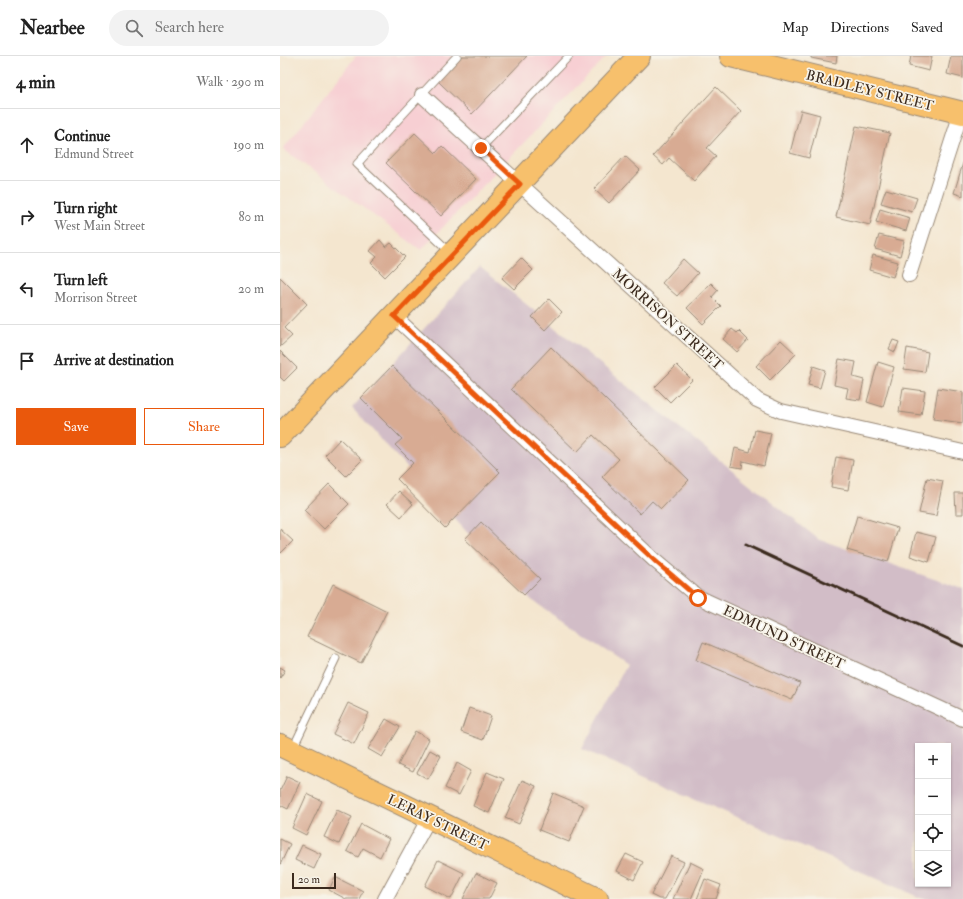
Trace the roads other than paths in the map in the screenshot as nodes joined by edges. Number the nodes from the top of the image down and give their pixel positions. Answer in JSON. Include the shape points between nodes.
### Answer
{"nodes":[{"id":1,"x":457,"y":56,"type":"edge"},
{"id":2,"x":569,"y":56,"type":"edge"},
{"id":3,"x":639,"y":56,"type":"edge"},
{"id":4,"x":731,"y":56,"type":"edge"},
{"id":5,"x":422,"y":95,"type":"junction"},
{"id":6,"x":962,"y":113,"type":"edge"},
{"id":7,"x":481,"y":148,"type":"junction"},
{"id":8,"x":520,"y":184,"type":"junction"},
{"id":9,"x":452,"y":254,"type":"junction"},
{"id":10,"x":909,"y":275,"type":"dead end"},
{"id":11,"x":394,"y":316,"type":"junction"},
{"id":12,"x":280,"y":436,"type":"edge"},
{"id":13,"x":963,"y":452,"type":"edge"},
{"id":14,"x":336,"y":658,"type":"dead end"},
{"id":15,"x":963,"y":720,"type":"edge"},
{"id":16,"x":286,"y":748,"type":"edge"},
{"id":17,"x":429,"y":818,"type":"junction"},
{"id":18,"x":385,"y":899,"type":"edge"},
{"id":19,"x":597,"y":899,"type":"edge"}],
"edges":[{"from":1,"to":5,"type":"lane"},
{"from":2,"to":7,"type":"lane"},
{"from":3,"to":8,"type":"main road"},
{"from":4,"to":6,"type":"main road","name":"BRADLEY STREET"},
{"from":5,"to":7,"type":"street","name":"MORRISON STREET"},
{"from":5,"to":9,"type":"lane","via":[[357,164]]},
{"from":6,"to":10,"type":"street"},
{"from":7,"to":8,"type":"street","name":"MORRISON STREET"},
{"from":8,"to":9,"type":"main road"},
{"from":8,"to":13,"type":"street","name":"MORRISON STREET","via":[[758,400],[781,411]]},
{"from":9,"to":11,"type":"main road"},
{"from":11,"to":12,"type":"main road"},
{"from":11,"to":15,"type":"street","name":"EDMUND STREET","via":[[698,598]]},
{"from":14,"to":16,"type":"lane"},
{"from":16,"to":17,"type":"main road","name":"LERAY STREET"},
{"from":17,"to":18,"type":"street"},
{"from":17,"to":19,"type":"main road","name":"LERAY STREET"}]}
